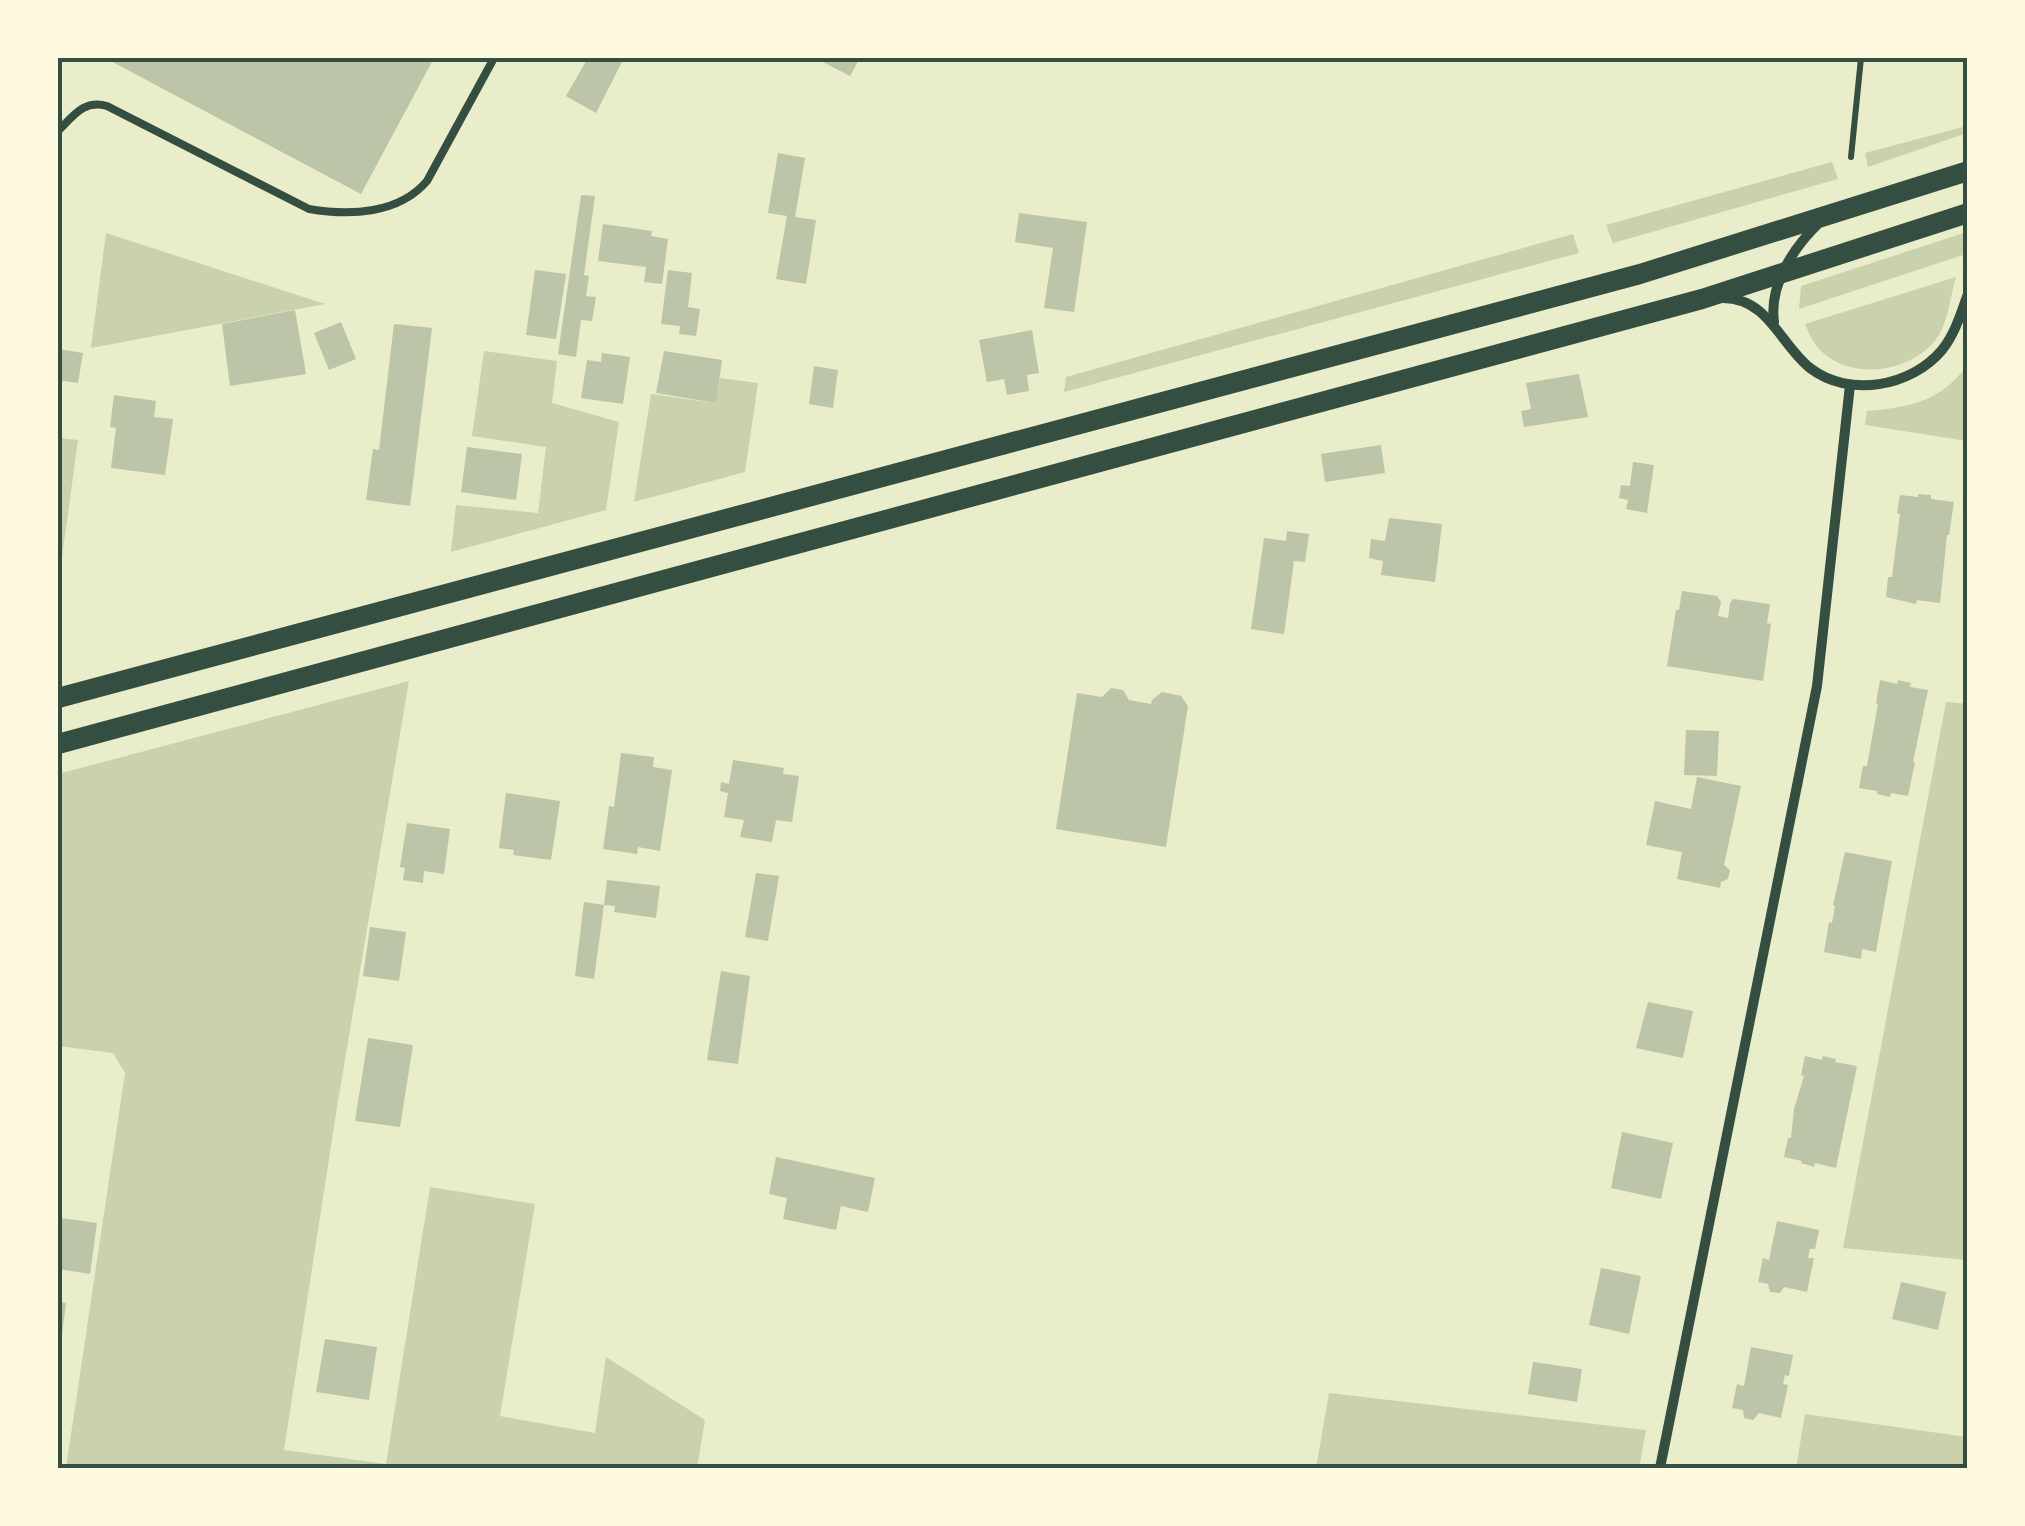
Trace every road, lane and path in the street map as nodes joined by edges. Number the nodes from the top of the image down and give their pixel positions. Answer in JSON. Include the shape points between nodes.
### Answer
{"nodes":[{"id":1,"x":494,"y":58,"type":"edge"},
{"id":2,"x":1860,"y":58,"type":"edge"},
{"id":3,"x":58,"y":131,"type":"edge"},
{"id":4,"x":1851,"y":156,"type":"dead end"},
{"id":5,"x":1968,"y":170,"type":"edge"},
{"id":6,"x":1968,"y":213,"type":"edge"},
{"id":7,"x":1827,"y":215,"type":"junction"},
{"id":8,"x":1783,"y":272,"type":"junction"},
{"id":9,"x":1968,"y":294,"type":"edge"},
{"id":10,"x":1702,"y":298,"type":"junction"},
{"id":11,"x":1774,"y":323,"type":"junction"},
{"id":12,"x":1850,"y":385,"type":"junction"},
{"id":13,"x":58,"y":698,"type":"edge"},
{"id":14,"x":58,"y":744,"type":"edge"},
{"id":15,"x":1660,"y":1468,"type":"edge"}],
"edges":[{"from":1,"to":3,"type":"lane","via":[[427,181],[415,196],[392,206],[342,214],[310,209],[94,102]]},
{"from":2,"to":4,"type":"path"},
{"from":5,"to":7,"type":"main road"},
{"from":6,"to":8,"type":"main road"},
{"from":7,"to":8,"type":"street"},
{"from":7,"to":13,"type":"main road","via":[[1640,274]]},
{"from":8,"to":10,"type":"main road"},
{"from":8,"to":11,"type":"street"},
{"from":9,"to":12,"type":"street","via":[[1954,331],[1926,365],[1879,385]]},
{"from":10,"to":11,"type":"street","via":[[1751,305]]},
{"from":10,"to":14,"type":"main road"},
{"from":11,"to":12,"type":"street","via":[[1811,369]]},
{"from":12,"to":15,"type":"street","via":[[1817,686]]}]}
